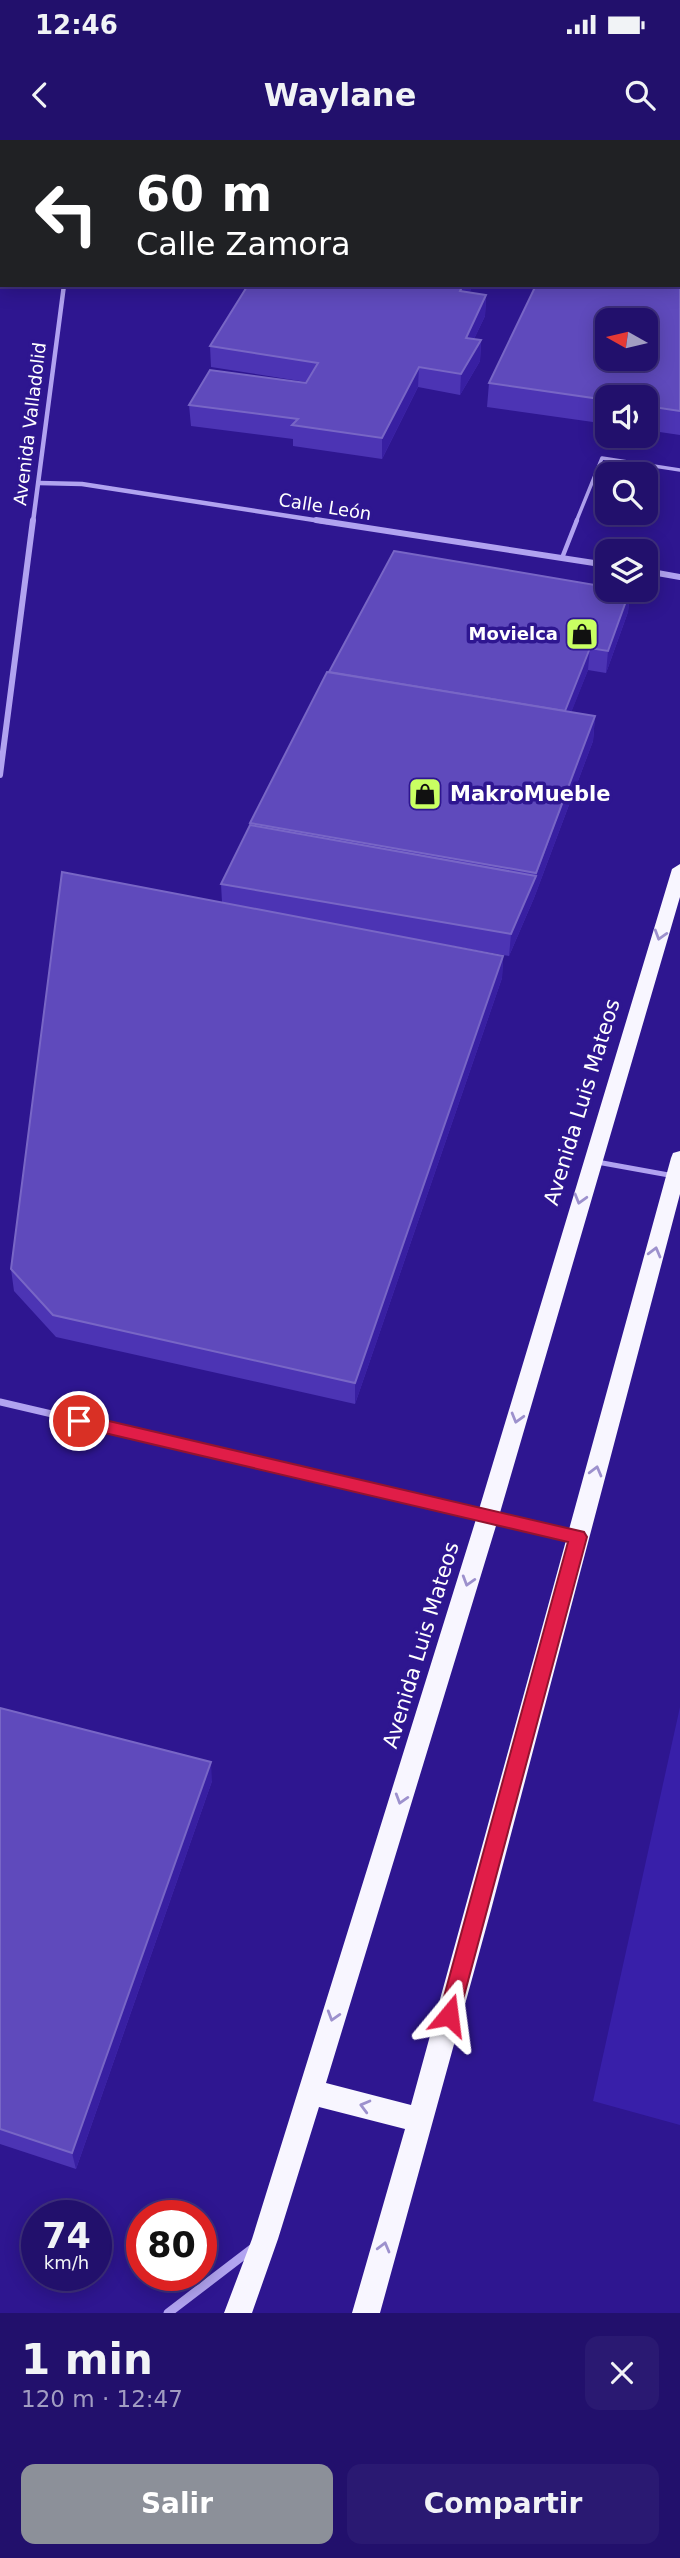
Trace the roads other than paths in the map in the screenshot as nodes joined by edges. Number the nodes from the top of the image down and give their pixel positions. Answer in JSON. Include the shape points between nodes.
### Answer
{"nodes":[{"id":1,"x":64,"y":287,"type":"edge"},
{"id":2,"x":680,"y":470,"type":"edge"},
{"id":3,"x":39,"y":483,"type":"junction"},
{"id":4,"x":562,"y":558,"type":"junction"},
{"id":5,"x":595,"y":563,"type":"edge"},
{"id":6,"x":658,"y":573,"type":"edge"},
{"id":7,"x":680,"y":577,"type":"edge"},
{"id":8,"x":0,"y":775,"type":"edge"},
{"id":9,"x":680,"y":869,"type":"edge"},
{"id":10,"x":592,"y":1161,"type":"junction"},
{"id":11,"x":678,"y":1171,"type":"edge"},
{"id":12,"x":0,"y":1402,"type":"edge"},
{"id":13,"x":488,"y":1516,"type":"junction"},
{"id":14,"x":578,"y":1537,"type":"junction"},
{"id":15,"x":310,"y":2092,"type":"junction"},
{"id":16,"x":419,"y":2120,"type":"junction"},
{"id":17,"x":265,"y":2239,"type":"junction"},
{"id":18,"x":168,"y":2313,"type":"edge"},
{"id":19,"x":238,"y":2313,"type":"edge"},
{"id":20,"x":366,"y":2313,"type":"edge"}],
"edges":[{"from":1,"to":3,"type":"street","name":"Avenida Valladolid"},
{"from":2,"to":4,"type":"lane","via":[[601,458]]},
{"from":3,"to":4,"type":"street","name":"Calle León","via":[[82,484]]},
{"from":3,"to":8,"type":"street","name":"Avenida Valladolid"},
{"from":4,"to":5,"type":"street","name":"Calle León"},
{"from":6,"to":7,"type":"street"},
{"from":9,"to":10,"type":"highway","name":"Avenida Luis Mateos","one_way":true},
{"from":10,"to":11,"type":"lane"},
{"from":10,"to":13,"type":"highway","name":"Avenida Luis Mateos","one_way":true},
{"from":14,"to":11,"type":"highway","one_way":true},
{"from":12,"to":13,"type":"street"},
{"from":13,"to":14,"type":"street"},
{"from":13,"to":15,"type":"highway","name":"Avenida Luis Mateos","one_way":true},
{"from":14,"to":16,"type":"highway"},
{"from":16,"to":15,"type":"highway","one_way":true},
{"from":15,"to":17,"type":"highway","name":"Avenida Luis Mateos"},
{"from":20,"to":16,"type":"highway","one_way":true},
{"from":17,"to":18,"type":"street"},
{"from":17,"to":19,"type":"highway","name":"Avenida Luis Mateos"}]}
